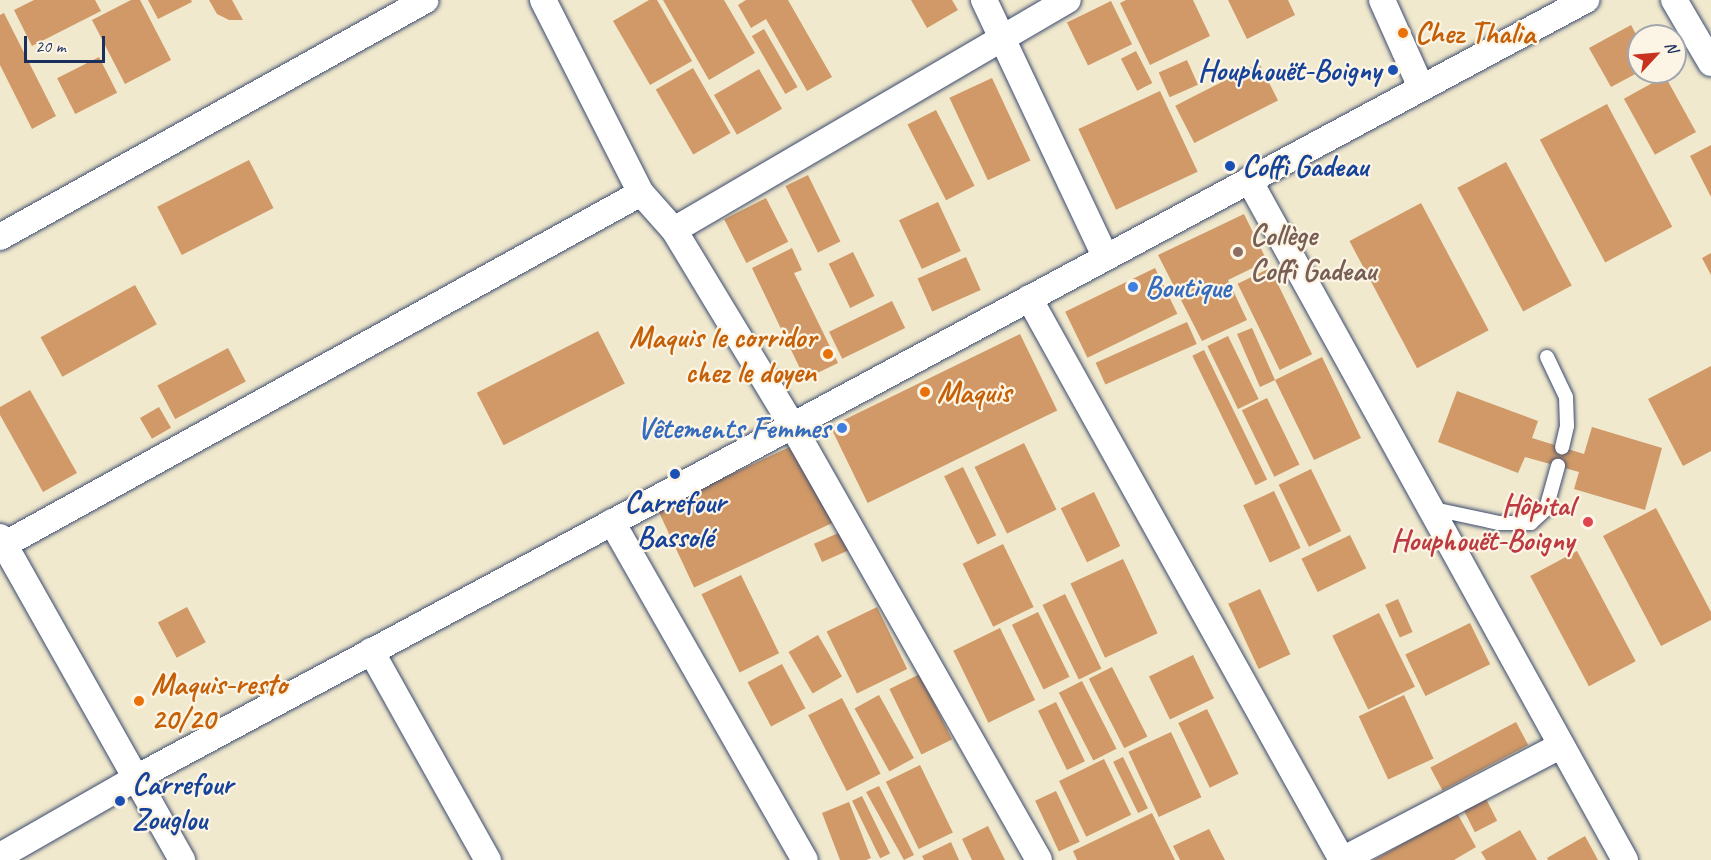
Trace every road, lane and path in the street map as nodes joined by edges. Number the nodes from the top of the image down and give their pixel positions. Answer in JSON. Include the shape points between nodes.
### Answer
{"nodes":[{"id":1,"x":425,"y":0,"type":"edge"},
{"id":2,"x":543,"y":0,"type":"edge"},
{"id":3,"x":984,"y":0,"type":"edge"},
{"id":4,"x":1068,"y":0,"type":"edge"},
{"id":5,"x":1382,"y":0,"type":"edge"},
{"id":6,"x":1586,"y":0,"type":"edge"},
{"id":7,"x":1674,"y":0,"type":"edge"},
{"id":8,"x":1004,"y":37,"type":"junction"},
{"id":9,"x":1711,"y":63,"type":"edge"},
{"id":10,"x":1421,"y":87,"type":"junction"},
{"id":11,"x":1249,"y":180,"type":"junction"},
{"id":12,"x":642,"y":193,"type":"junction"},
{"id":13,"x":674,"y":230,"type":"junction"},
{"id":14,"x":0,"y":237,"type":"edge"},
{"id":15,"x":1105,"y":256,"type":"junction"},
{"id":16,"x":1029,"y":298,"type":"junction"},
{"id":17,"x":1546,"y":357,"type":"dead end"},
{"id":18,"x":792,"y":425,"type":"junction"},
{"id":19,"x":1562,"y":447,"type":"dead end"},
{"id":20,"x":1558,"y":466,"type":"dead end"},
{"id":21,"x":1429,"y":507,"type":"junction"},
{"id":22,"x":612,"y":522,"type":"junction"},
{"id":23,"x":1,"y":543,"type":"edge"},
{"id":24,"x":371,"y":651,"type":"junction"},
{"id":25,"x":1560,"y":746,"type":"junction"},
{"id":26,"x":136,"y":778,"type":"junction"},
{"id":27,"x":0,"y":856,"type":"edge"},
{"id":28,"x":182,"y":860,"type":"edge"},
{"id":29,"x":488,"y":860,"type":"edge"},
{"id":30,"x":805,"y":860,"type":"edge"},
{"id":31,"x":1039,"y":860,"type":"edge"},
{"id":32,"x":1342,"y":860,"type":"edge"},
{"id":33,"x":1625,"y":860,"type":"edge"}],
"edges":[{"from":1,"to":14,"type":"street"},
{"from":2,"to":12,"type":"street"},
{"from":3,"to":8,"type":"street"},
{"from":4,"to":8,"type":"street"},
{"from":5,"to":10,"type":"street"},
{"from":6,"to":10,"type":"street"},
{"from":7,"to":9,"type":"street"},
{"from":8,"to":13,"type":"street"},
{"from":8,"to":15,"type":"street"},
{"from":10,"to":11,"type":"street"},
{"from":11,"to":15,"type":"street"},
{"from":11,"to":21,"type":"street"},
{"from":12,"to":13,"type":"street"},
{"from":12,"to":23,"type":"street"},
{"from":13,"to":18,"type":"street"},
{"from":15,"to":16,"type":"street"},
{"from":16,"to":18,"type":"street"},
{"from":16,"to":32,"type":"street"},
{"from":17,"to":19,"type":"lane","via":[[1566,397],[1567,426]]},
{"from":18,"to":22,"type":"street"},
{"from":18,"to":31,"type":"street"},
{"from":20,"to":21,"type":"lane","via":[[1546,509],[1531,523],[1499,523]]},
{"from":21,"to":25,"type":"street"},
{"from":22,"to":24,"type":"street"},
{"from":22,"to":30,"type":"street"},
{"from":23,"to":26,"type":"street"},
{"from":24,"to":26,"type":"street"},
{"from":24,"to":29,"type":"street"},
{"from":25,"to":32,"type":"street"},
{"from":25,"to":33,"type":"street"},
{"from":26,"to":27,"type":"street"},
{"from":26,"to":28,"type":"street"}]}
